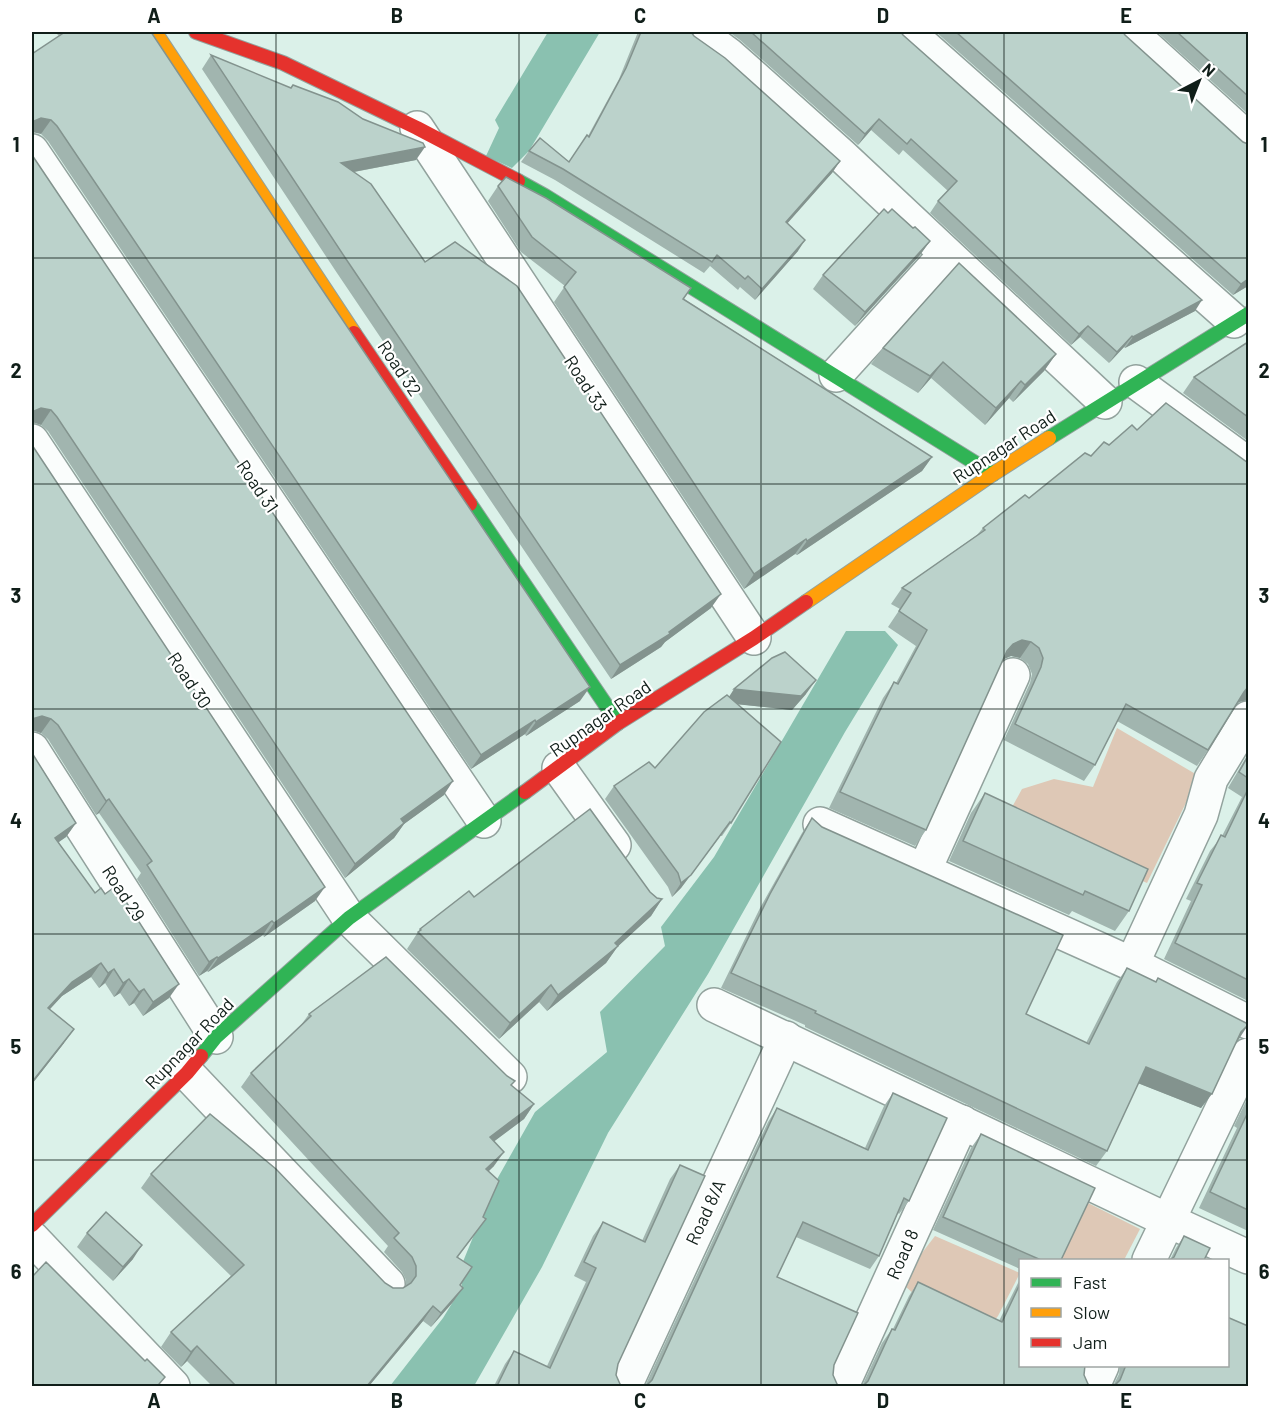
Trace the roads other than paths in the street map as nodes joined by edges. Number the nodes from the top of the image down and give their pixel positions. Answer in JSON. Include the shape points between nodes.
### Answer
{"nodes":[{"id":1,"x":155,"y":32,"type":"edge"},
{"id":2,"x":196,"y":32,"type":"edge"},
{"id":3,"x":698,"y":32,"type":"edge"},
{"id":4,"x":908,"y":32,"type":"edge"},
{"id":5,"x":1130,"y":32,"type":"edge"},
{"id":6,"x":417,"y":128,"type":"junction"},
{"id":7,"x":1248,"y":139,"type":"edge"},
{"id":8,"x":32,"y":151,"type":"edge"},
{"id":9,"x":945,"y":255,"type":"junction"},
{"id":10,"x":1241,"y":318,"type":"edge"},
{"id":11,"x":836,"y":375,"type":"junction"},
{"id":12,"x":1136,"y":382,"type":"junction"},
{"id":13,"x":1105,"y":402,"type":"junction"},
{"id":14,"x":32,"y":441,"type":"edge"},
{"id":15,"x":1248,"y":464,"type":"edge"},
{"id":16,"x":993,"y":474,"type":"junction"},
{"id":17,"x":754,"y":638,"type":"junction"},
{"id":18,"x":1013,"y":675,"type":"dead end"},
{"id":19,"x":1248,"y":717,"type":"edge"},
{"id":20,"x":618,"y":723,"type":"junction"},
{"id":21,"x":32,"y":749,"type":"edge"},
{"id":22,"x":559,"y":768,"type":"junction"},
{"id":23,"x":484,"y":821,"type":"junction"},
{"id":24,"x":820,"y":824,"type":"edge"},
{"id":25,"x":633,"y":870,"type":"edge"},
{"id":26,"x":924,"y":871,"type":"junction"},
{"id":27,"x":349,"y":918,"type":"junction"},
{"id":28,"x":1132,"y":964,"type":"junction"},
{"id":29,"x":714,"y":1005,"type":"dead end"},
{"id":30,"x":1248,"y":1023,"type":"edge"},
{"id":31,"x":216,"y":1037,"type":"junction"},
{"id":32,"x":786,"y":1038,"type":"junction"},
{"id":33,"x":1248,"y":1055,"type":"edge"},
{"id":34,"x":187,"y":1073,"type":"junction"},
{"id":35,"x":510,"y":1077,"type":"edge"},
{"id":36,"x":962,"y":1122,"type":"junction"},
{"id":37,"x":1167,"y":1220,"type":"junction"},
{"id":38,"x":32,"y":1225,"type":"edge"},
{"id":39,"x":32,"y":1238,"type":"edge"},
{"id":40,"x":1248,"y":1257,"type":"edge"},
{"id":41,"x":1149,"y":1259,"type":"edge"},
{"id":42,"x":388,"y":1284,"type":"edge"},
{"id":43,"x":1101,"y":1367,"type":"edge"},
{"id":44,"x":173,"y":1386,"type":"edge"},
{"id":45,"x":625,"y":1386,"type":"edge"},
{"id":46,"x":842,"y":1386,"type":"edge"},
{"id":47,"x":1093,"y":1386,"type":"edge"}],
"edges":[{"from":1,"to":20,"type":"street","name":"Road 32"},
{"from":2,"to":6,"type":"street","via":[[283,63]]},
{"from":3,"to":9,"type":"street","via":[[831,146]]},
{"from":4,"to":10,"type":"street"},
{"from":5,"to":7,"type":"street"},
{"from":6,"to":11,"type":"street","via":[[545,196]]},
{"from":6,"to":17,"type":"street","name":"Road 33"},
{"from":8,"to":23,"type":"street","name":"Road 31"},
{"from":9,"to":11,"type":"street"},
{"from":9,"to":13,"type":"street"},
{"from":10,"to":12,"type":"street","name":"Rupnagar Road"},
{"from":11,"to":16,"type":"street"},
{"from":12,"to":13,"type":"street","name":"Rupnagar Road"},
{"from":12,"to":15,"type":"street"},
{"from":13,"to":16,"type":"street","name":"Rupnagar Road"},
{"from":14,"to":27,"type":"street","name":"Road 30"},
{"from":16,"to":17,"type":"street","name":"Rupnagar Road"},
{"from":17,"to":20,"type":"street","name":"Rupnagar Road"},
{"from":18,"to":26,"type":"street"},
{"from":19,"to":28,"type":"street","via":[[1211,779],[1201,815]]},
{"from":20,"to":22,"type":"street","name":"Rupnagar Road"},
{"from":21,"to":31,"type":"street","name":"Road 29"},
{"from":22,"to":23,"type":"street","name":"Rupnagar Road"},
{"from":22,"to":25,"type":"street"},
{"from":23,"to":27,"type":"street","name":"Rupnagar Road"},
{"from":24,"to":26,"type":"street"},
{"from":26,"to":28,"type":"street"},
{"from":27,"to":31,"type":"street","name":"Rupnagar Road"},
{"from":27,"to":35,"type":"street","name":"Road 30"},
{"from":28,"to":30,"type":"street"},
{"from":29,"to":32,"type":"street"},
{"from":31,"to":34,"type":"street","name":"Rupnagar Road"},
{"from":32,"to":36,"type":"street"},
{"from":32,"to":45,"type":"street","name":"Road 8/A"},
{"from":33,"to":37,"type":"street"},
{"from":34,"to":38,"type":"street","name":"Rupnagar Road"},
{"from":34,"to":42,"type":"street"},
{"from":36,"to":37,"type":"street"},
{"from":36,"to":46,"type":"street","name":"Road 8"},
{"from":37,"to":40,"type":"street"},
{"from":37,"to":41,"type":"street"},
{"from":39,"to":44,"type":"street"},
{"from":43,"to":47,"type":"street"}]}
